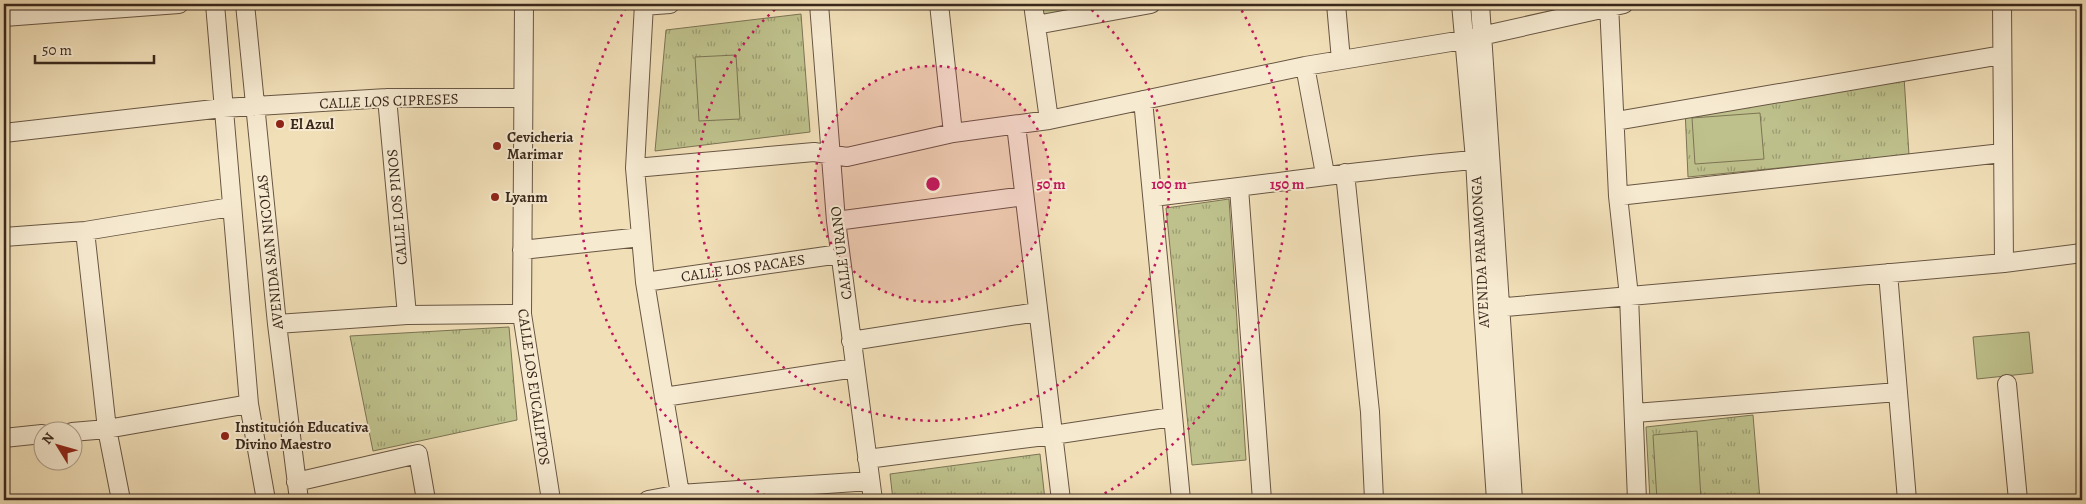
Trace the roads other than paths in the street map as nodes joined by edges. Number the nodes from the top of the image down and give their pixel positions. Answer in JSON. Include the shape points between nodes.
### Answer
{"nodes":[{"id":1,"x":179,"y":4,"type":"edge"},
{"id":2,"x":214,"y":4,"type":"edge"},
{"id":3,"x":245,"y":4,"type":"edge"},
{"id":4,"x":524,"y":4,"type":"edge"},
{"id":5,"x":670,"y":4,"type":"edge"},
{"id":6,"x":819,"y":4,"type":"edge"},
{"id":7,"x":939,"y":4,"type":"edge"},
{"id":8,"x":1033,"y":4,"type":"edge"},
{"id":9,"x":1151,"y":4,"type":"edge"},
{"id":10,"x":1336,"y":4,"type":"edge"},
{"id":11,"x":1462,"y":4,"type":"edge"},
{"id":12,"x":1480,"y":4,"type":"edge"},
{"id":13,"x":2002,"y":4,"type":"edge"},
{"id":14,"x":644,"y":5,"type":"edge"},
{"id":15,"x":1614,"y":5,"type":"edge"},
{"id":16,"x":4,"y":17,"type":"edge"},
{"id":17,"x":1036,"y":25,"type":"junction"},
{"id":18,"x":1482,"y":36,"type":"junction"},
{"id":19,"x":1463,"y":40,"type":"junction"},
{"id":20,"x":2002,"y":55,"type":"junction"},
{"id":21,"x":1342,"y":60,"type":"junction"},
{"id":22,"x":1305,"y":66,"type":"junction"},
{"id":23,"x":387,"y":98,"type":"junction"},
{"id":24,"x":523,"y":98,"type":"junction"},
{"id":25,"x":1143,"y":100,"type":"junction"},
{"id":26,"x":256,"y":107,"type":"junction"},
{"id":27,"x":223,"y":108,"type":"junction"},
{"id":28,"x":1048,"y":120,"type":"junction"},
{"id":29,"x":1616,"y":121,"type":"junction"},
{"id":30,"x":1016,"y":125,"type":"junction"},
{"id":31,"x":4,"y":133,"type":"edge"},
{"id":32,"x":953,"y":133,"type":"junction"},
{"id":33,"x":2002,"y":152,"type":"junction"},
{"id":34,"x":830,"y":154,"type":"junction"},
{"id":35,"x":1482,"y":159,"type":"junction"},
{"id":36,"x":635,"y":168,"type":"junction"},
{"id":37,"x":1345,"y":173,"type":"junction"},
{"id":38,"x":1325,"y":174,"type":"junction"},
{"id":39,"x":1239,"y":188,"type":"junction"},
{"id":40,"x":1024,"y":196,"type":"junction"},
{"id":41,"x":1618,"y":196,"type":"junction"},
{"id":42,"x":1153,"y":198,"type":"junction"},
{"id":43,"x":232,"y":207,"type":"junction"},
{"id":44,"x":836,"y":221,"type":"junction"},
{"id":45,"x":85,"y":231,"type":"junction"},
{"id":46,"x":4,"y":237,"type":"edge"},
{"id":47,"x":641,"y":237,"type":"junction"},
{"id":48,"x":522,"y":250,"type":"junction"},
{"id":49,"x":2082,"y":253,"type":"edge"},
{"id":50,"x":840,"y":254,"type":"junction"},
{"id":51,"x":2004,"y":263,"type":"junction"},
{"id":52,"x":1888,"y":273,"type":"junction"},
{"id":53,"x":646,"y":282,"type":"junction"},
{"id":54,"x":1628,"y":296,"type":"junction"},
{"id":55,"x":1491,"y":308,"type":"junction"},
{"id":56,"x":1037,"y":312,"type":"junction"},
{"id":57,"x":407,"y":314,"type":"junction"},
{"id":58,"x":522,"y":314,"type":"junction"},
{"id":59,"x":278,"y":324,"type":"junction"},
{"id":60,"x":851,"y":341,"type":"junction"},
{"id":61,"x":855,"y":368,"type":"junction"},
{"id":62,"x":2007,"y":384,"type":"dead end"},
{"id":63,"x":1898,"y":392,"type":"junction"},
{"id":64,"x":664,"y":397,"type":"junction"},
{"id":65,"x":249,"y":404,"type":"junction"},
{"id":66,"x":1634,"y":413,"type":"junction"},
{"id":67,"x":1172,"y":417,"type":"junction"},
{"id":68,"x":107,"y":429,"type":"junction"},
{"id":69,"x":82,"y":431,"type":"edge"},
{"id":70,"x":32,"y":435,"type":"edge"},
{"id":71,"x":1053,"y":435,"type":"junction"},
{"id":72,"x":4,"y":438,"type":"edge"},
{"id":73,"x":867,"y":459,"type":"junction"},
{"id":74,"x":870,"y":481,"type":"junction"},
{"id":75,"x":296,"y":482,"type":"junction"},
{"id":76,"x":681,"y":497,"type":"edge"},
{"id":77,"x":121,"y":500,"type":"edge"},
{"id":78,"x":266,"y":500,"type":"edge"},
{"id":79,"x":299,"y":500,"type":"edge"},
{"id":80,"x":426,"y":500,"type":"edge"},
{"id":81,"x":551,"y":500,"type":"edge"},
{"id":82,"x":648,"y":500,"type":"edge"},
{"id":83,"x":873,"y":500,"type":"edge"},
{"id":84,"x":1061,"y":500,"type":"edge"},
{"id":85,"x":1181,"y":500,"type":"edge"},
{"id":86,"x":1262,"y":500,"type":"edge"},
{"id":87,"x":1374,"y":500,"type":"edge"},
{"id":88,"x":1496,"y":500,"type":"edge"},
{"id":89,"x":1513,"y":500,"type":"edge"},
{"id":90,"x":1638,"y":500,"type":"edge"},
{"id":91,"x":1907,"y":500,"type":"edge"},
{"id":92,"x":2018,"y":500,"type":"edge"}],
"edges":[{"from":1,"to":16,"type":"street"},
{"from":2,"to":27,"type":"street"},
{"from":3,"to":26,"type":"street","name":"AVENIDA SAN NICOLAS"},
{"from":4,"to":24,"type":"street","name":"CALLE LOS EUCALIPTOS"},
{"from":5,"to":14,"type":"street"},
{"from":6,"to":34,"type":"street","name":"CALLE URANO"},
{"from":7,"to":32,"type":"street"},
{"from":8,"to":17,"type":"street"},
{"from":9,"to":17,"type":"street"},
{"from":10,"to":21,"type":"street"},
{"from":11,"to":19,"type":"street","name":"AVENIDA PARAMONGA"},
{"from":12,"to":18,"type":"street","name":"AVENIDA PARAMONGA"},
{"from":13,"to":20,"type":"street"},
{"from":14,"to":36,"type":"street"},
{"from":15,"to":18,"type":"street"},
{"from":15,"to":29,"type":"street"},
{"from":17,"to":28,"type":"street"},
{"from":18,"to":19,"type":"street"},
{"from":18,"to":35,"type":"street","name":"AVENIDA PARAMONGA"},
{"from":19,"to":21,"type":"street"},
{"from":19,"to":35,"type":"street","name":"AVENIDA PARAMONGA"},
{"from":20,"to":29,"type":"street"},
{"from":20,"to":33,"type":"street"},
{"from":21,"to":22,"type":"street"},
{"from":22,"to":25,"type":"street"},
{"from":22,"to":38,"type":"street"},
{"from":23,"to":24,"type":"street","name":"CALLE LOS CIPRESES"},
{"from":23,"to":26,"type":"street","name":"CALLE LOS CIPRESES"},
{"from":23,"to":57,"type":"street","name":"CALLE LOS PINOS"},
{"from":24,"to":48,"type":"street","name":"CALLE LOS EUCALIPTOS"},
{"from":25,"to":28,"type":"street"},
{"from":25,"to":42,"type":"street"},
{"from":26,"to":27,"type":"street","name":"CALLE LOS CIPRESES"},
{"from":26,"to":59,"type":"street","name":"AVENIDA SAN NICOLAS"},
{"from":27,"to":31,"type":"street","name":"CALLE LOS CIPRESES"},
{"from":27,"to":43,"type":"street"},
{"from":28,"to":30,"type":"street"},
{"from":29,"to":41,"type":"street"},
{"from":30,"to":32,"type":"street"},
{"from":30,"to":40,"type":"street"},
{"from":32,"to":34,"type":"street","via":[[847,157]]},
{"from":33,"to":41,"type":"street"},
{"from":33,"to":51,"type":"street"},
{"from":34,"to":36,"type":"street","via":[[814,152]]},
{"from":34,"to":44,"type":"street","name":"CALLE URANO"},
{"from":35,"to":37,"type":"street"},
{"from":35,"to":55,"type":"street","name":"AVENIDA PARAMONGA"},
{"from":36,"to":47,"type":"street"},
{"from":37,"to":38,"type":"street"},
{"from":37,"to":87,"type":"street","via":[[1370,412]]},
{"from":38,"to":39,"type":"street"},
{"from":39,"to":42,"type":"street"},
{"from":39,"to":86,"type":"street"},
{"from":40,"to":44,"type":"street"},
{"from":40,"to":56,"type":"street"},
{"from":41,"to":54,"type":"street"},
{"from":42,"to":67,"type":"street"},
{"from":43,"to":45,"type":"street"},
{"from":43,"to":65,"type":"street"},
{"from":44,"to":50,"type":"street","name":"CALLE URANO"},
{"from":45,"to":46,"type":"street"},
{"from":45,"to":68,"type":"street"},
{"from":47,"to":48,"type":"street"},
{"from":47,"to":53,"type":"street"},
{"from":48,"to":58,"type":"street","name":"CALLE LOS EUCALIPTOS"},
{"from":49,"to":51,"type":"street"},
{"from":50,"to":53,"type":"street","name":"CALLE LOS PACAES"},
{"from":50,"to":60,"type":"street","name":"CALLE URANO"},
{"from":51,"to":52,"type":"street"},
{"from":52,"to":54,"type":"street"},
{"from":52,"to":63,"type":"street"},
{"from":53,"to":64,"type":"street"},
{"from":54,"to":55,"type":"street"},
{"from":54,"to":66,"type":"street"},
{"from":55,"to":88,"type":"street","name":"AVENIDA PARAMONGA"},
{"from":55,"to":89,"type":"street","name":"AVENIDA PARAMONGA"},
{"from":56,"to":60,"type":"street"},
{"from":56,"to":71,"type":"street"},
{"from":57,"to":58,"type":"street"},
{"from":57,"to":59,"type":"street"},
{"from":58,"to":81,"type":"street","name":"CALLE LOS EUCALIPTOS"},
{"from":59,"to":75,"type":"street","name":"AVENIDA SAN NICOLAS"},
{"from":60,"to":61,"type":"street","name":"CALLE URANO"},
{"from":61,"to":64,"type":"street"},
{"from":61,"to":73,"type":"street","name":"CALLE URANO"},
{"from":62,"to":92,"type":"street"},
{"from":63,"to":66,"type":"street"},
{"from":63,"to":91,"type":"street"},
{"from":64,"to":76,"type":"street"},
{"from":65,"to":68,"type":"street"},
{"from":65,"to":78,"type":"street"},
{"from":66,"to":90,"type":"street"},
{"from":67,"to":71,"type":"street"},
{"from":67,"to":85,"type":"street"},
{"from":68,"to":69,"type":"street"},
{"from":68,"to":77,"type":"street"},
{"from":70,"to":72,"type":"street"},
{"from":71,"to":73,"type":"street"},
{"from":71,"to":84,"type":"street"},
{"from":73,"to":74,"type":"street","name":"CALLE URANO"},
{"from":74,"to":76,"type":"street"},
{"from":74,"to":83,"type":"street","name":"CALLE URANO"},
{"from":75,"to":79,"type":"street","name":"AVENIDA SAN NICOLAS"},
{"from":75,"to":80,"type":"street","via":[[418,454]]},
{"from":76,"to":82,"type":"street"}]}
